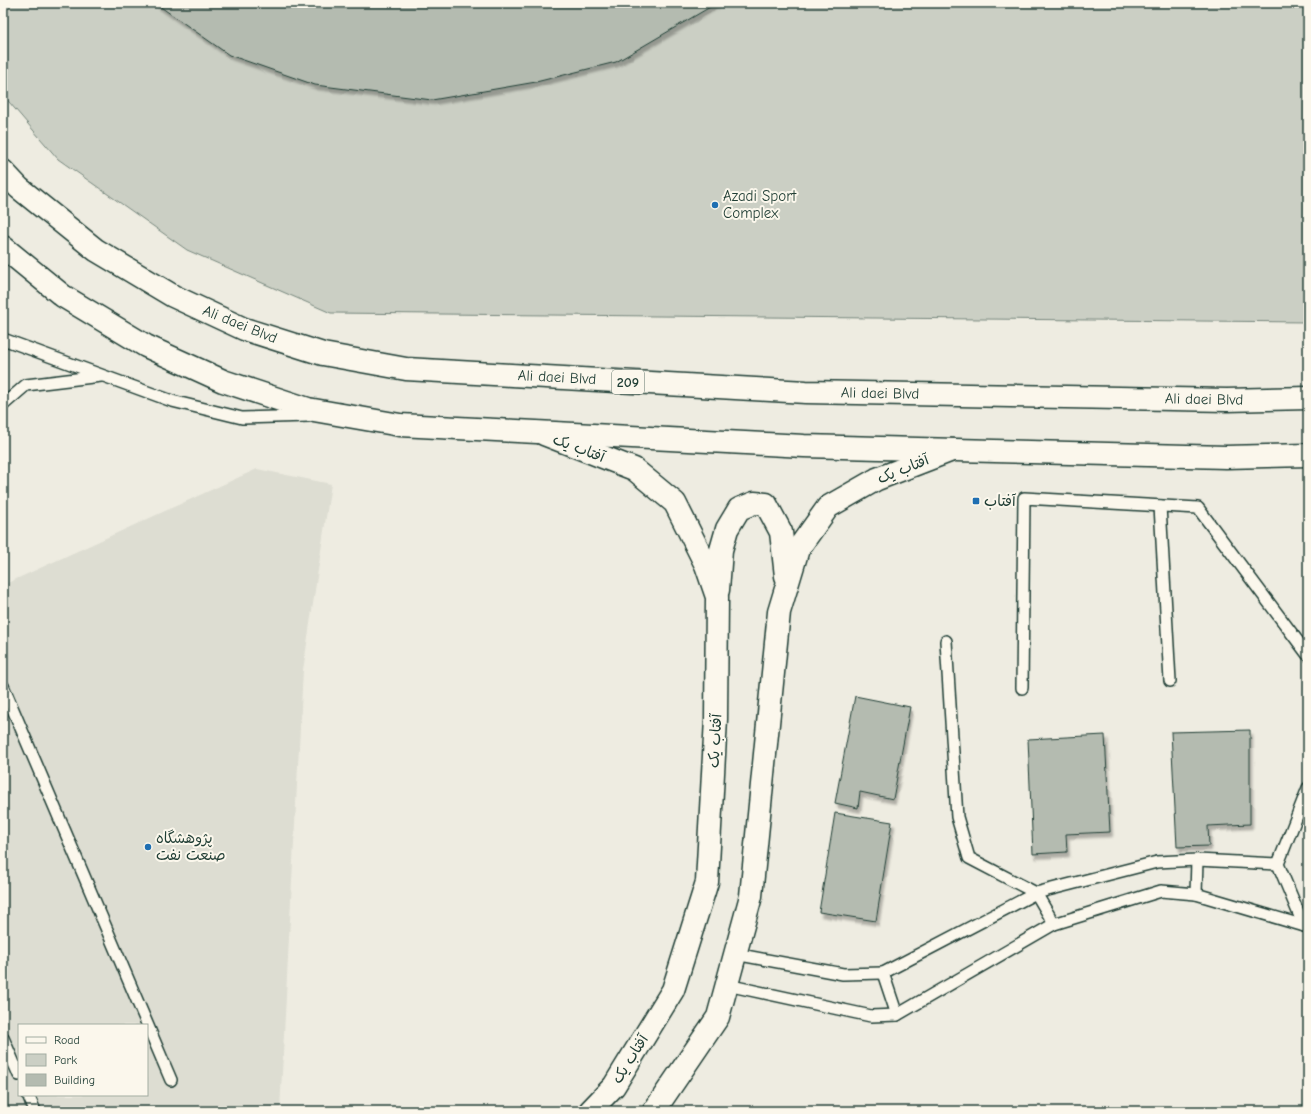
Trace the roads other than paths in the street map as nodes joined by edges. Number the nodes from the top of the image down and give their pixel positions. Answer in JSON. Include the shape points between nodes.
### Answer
{"nodes":[{"id":1,"x":3,"y":171,"type":"edge"},
{"id":2,"x":3,"y":247,"type":"edge"},
{"id":3,"x":3,"y":339,"type":"edge"},
{"id":4,"x":102,"y":376,"type":"junction"},
{"id":5,"x":1308,"y":398,"type":"edge"},
{"id":6,"x":3,"y":405,"type":"edge"},
{"id":7,"x":342,"y":414,"type":"junction"},
{"id":8,"x":540,"y":433,"type":"junction"},
{"id":9,"x":953,"y":449,"type":"junction"},
{"id":10,"x":1308,"y":455,"type":"edge"},
{"id":11,"x":1160,"y":506,"type":"junction"},
{"id":12,"x":787,"y":585,"type":"junction"},
{"id":13,"x":718,"y":597,"type":"junction"},
{"id":14,"x":946,"y":641,"type":"dead end"},
{"id":15,"x":1308,"y":655,"type":"edge"},
{"id":16,"x":1170,"y":681,"type":"dead end"},
{"id":17,"x":3,"y":686,"type":"edge"},
{"id":18,"x":1022,"y":688,"type":"dead end"},
{"id":19,"x":1308,"y":788,"type":"edge"},
{"id":20,"x":1197,"y":860,"type":"junction"},
{"id":21,"x":1278,"y":864,"type":"junction"},
{"id":22,"x":1036,"y":893,"type":"junction"},
{"id":23,"x":1196,"y":894,"type":"junction"},
{"id":24,"x":1054,"y":924,"type":"junction"},
{"id":25,"x":1306,"y":926,"type":"edge"},
{"id":26,"x":735,"y":954,"type":"junction"},
{"id":27,"x":883,"y":973,"type":"junction"},
{"id":28,"x":727,"y":985,"type":"junction"},
{"id":29,"x":897,"y":1015,"type":"junction"},
{"id":30,"x":147,"y":1024,"type":"edge"},
{"id":31,"x":148,"y":1026,"type":"edge"},
{"id":32,"x":3,"y":1038,"type":"edge"},
{"id":33,"x":18,"y":1073,"type":"edge"},
{"id":34,"x":171,"y":1080,"type":"dead end"},
{"id":35,"x":28,"y":1096,"type":"edge"},
{"id":36,"x":35,"y":1111,"type":"edge"},
{"id":37,"x":590,"y":1111,"type":"edge"},
{"id":38,"x":654,"y":1111,"type":"edge"}],
"edges":[{"from":1,"to":5,"type":"main road","name":"Ali daei Blvd","number":"209","via":[[19,188],[96,250],[173,296],[244,329],[323,354],[406,369],[806,392],[1219,400]]},
{"from":2,"to":7,"type":"main road","via":[[63,296],[146,346],[223,381],[308,408]]},
{"from":3,"to":4,"type":"lane"},
{"from":4,"to":6,"type":"lane","via":[[26,386]]},
{"from":4,"to":7,"type":"lane","via":[[172,401],[242,418]]},
{"from":7,"to":8,"type":"main road","via":[[400,425]]},
{"from":8,"to":9,"type":"main road","via":[[804,446]]},
{"from":8,"to":13,"type":"main road","name":"آفتاب یک","via":[[634,469],[675,503],[706,565]]},
{"from":9,"to":10,"type":"main road","via":[[1226,457]]},
{"from":9,"to":12,"type":"main road","name":"آفتاب یک","via":[[878,479],[828,507],[798,549]]},
{"from":11,"to":15,"type":"lane","via":[[1198,508]]},
{"from":11,"to":16,"type":"lane"},
{"from":11,"to":18,"type":"lane","via":[[1024,498]]},
{"from":12,"to":13,"type":"main road","via":[[781,532],[766,504],[754,503],[739,509],[727,529],[721,550]]},
{"from":12,"to":26,"type":"main road","name":"آفتاب یک","via":[[779,612],[751,896]]},
{"from":13,"to":37,"type":"main road","name":"آفتاب یک","via":[[716,719],[707,882],[673,990],[614,1086]]},
{"from":14,"to":22,"type":"lane","via":[[957,817],[969,858]]},
{"from":17,"to":30,"type":"lane"},
{"from":19,"to":21,"type":"lane"},
{"from":20,"to":21,"type":"lane"},
{"from":20,"to":22,"type":"lane","via":[[1157,862]]},
{"from":20,"to":23,"type":"lane"},
{"from":21,"to":25,"type":"lane"},
{"from":22,"to":24,"type":"lane"},
{"from":22,"to":27,"type":"lane"},
{"from":23,"to":24,"type":"lane","via":[[1161,891]]},
{"from":23,"to":25,"type":"lane"},
{"from":24,"to":29,"type":"lane"},
{"from":26,"to":27,"type":"lane","via":[[843,974]]},
{"from":26,"to":28,"type":"main road","name":"آفتاب یک"},
{"from":27,"to":29,"type":"lane"},
{"from":28,"to":29,"type":"lane","via":[[871,1016]]},
{"from":28,"to":38,"type":"main road","name":"آفتاب یک","via":[[718,1017]]},
{"from":31,"to":34,"type":"lane"},
{"from":32,"to":33,"type":"lane"},
{"from":35,"to":36,"type":"lane"}]}
